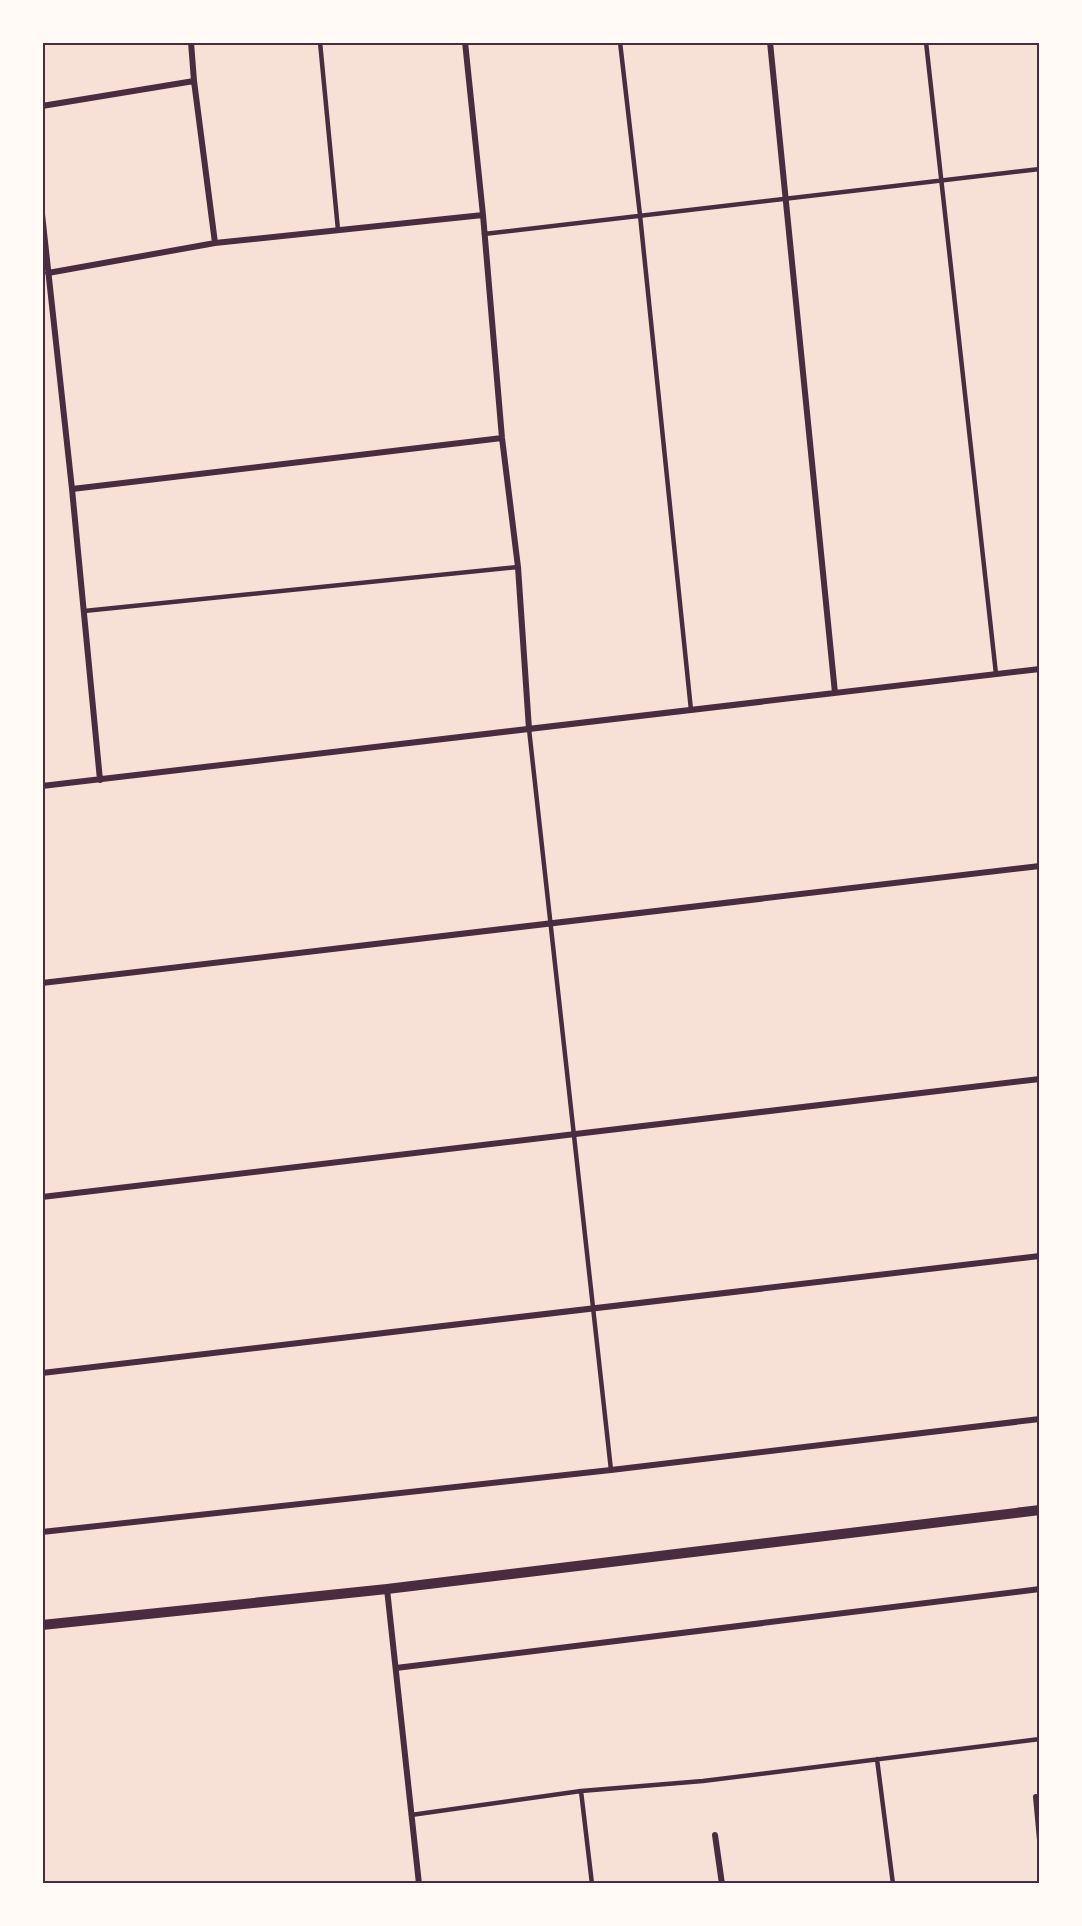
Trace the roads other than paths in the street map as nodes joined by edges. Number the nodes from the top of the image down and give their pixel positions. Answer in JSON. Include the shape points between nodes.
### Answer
{"nodes":[{"id":1,"x":191,"y":42,"type":"edge"},
{"id":2,"x":321,"y":42,"type":"edge"},
{"id":3,"x":465,"y":42,"type":"edge"},
{"id":4,"x":620,"y":42,"type":"edge"},
{"id":5,"x":770,"y":42,"type":"edge"},
{"id":6,"x":926,"y":42,"type":"edge"},
{"id":7,"x":194,"y":81,"type":"junction"},
{"id":8,"x":42,"y":106,"type":"edge"},
{"id":9,"x":1040,"y":169,"type":"edge"},
{"id":10,"x":940,"y":181,"type":"junction"},
{"id":11,"x":785,"y":198,"type":"junction"},
{"id":12,"x":42,"y":214,"type":"edge"},
{"id":13,"x":483,"y":215,"type":"junction"},
{"id":14,"x":640,"y":216,"type":"junction"},
{"id":15,"x":338,"y":230,"type":"junction"},
{"id":16,"x":484,"y":234,"type":"junction"},
{"id":17,"x":215,"y":243,"type":"junction"},
{"id":18,"x":48,"y":273,"type":"junction"},
{"id":19,"x":502,"y":438,"type":"junction"},
{"id":20,"x":72,"y":489,"type":"junction"},
{"id":21,"x":518,"y":567,"type":"junction"},
{"id":22,"x":84,"y":611,"type":"junction"},
{"id":23,"x":1040,"y":669,"type":"edge"},
{"id":24,"x":996,"y":674,"type":"junction"},
{"id":25,"x":835,"y":693,"type":"junction"},
{"id":26,"x":691,"y":710,"type":"junction"},
{"id":27,"x":529,"y":729,"type":"junction"},
{"id":28,"x":100,"y":780,"type":"junction"},
{"id":29,"x":42,"y":786,"type":"edge"},
{"id":30,"x":1040,"y":866,"type":"edge"},
{"id":31,"x":550,"y":924,"type":"junction"},
{"id":32,"x":42,"y":983,"type":"edge"},
{"id":33,"x":1040,"y":1079,"type":"edge"},
{"id":34,"x":574,"y":1134,"type":"junction"},
{"id":35,"x":42,"y":1197,"type":"edge"},
{"id":36,"x":1040,"y":1256,"type":"edge"},
{"id":37,"x":593,"y":1308,"type":"junction"},
{"id":38,"x":42,"y":1373,"type":"edge"},
{"id":39,"x":1040,"y":1419,"type":"edge"},
{"id":40,"x":611,"y":1470,"type":"junction"},
{"id":41,"x":1040,"y":1510,"type":"edge"},
{"id":42,"x":42,"y":1532,"type":"edge"},
{"id":43,"x":387,"y":1589,"type":"junction"},
{"id":44,"x":1040,"y":1589,"type":"edge"},
{"id":45,"x":42,"y":1625,"type":"edge"},
{"id":46,"x":396,"y":1668,"type":"junction"},
{"id":47,"x":1040,"y":1739,"type":"edge"},
{"id":48,"x":877,"y":1759,"type":"junction"},
{"id":49,"x":581,"y":1791,"type":"junction"},
{"id":50,"x":1036,"y":1797,"type":"dead end"},
{"id":51,"x":411,"y":1815,"type":"junction"},
{"id":52,"x":715,"y":1835,"type":"dead end"},
{"id":53,"x":1040,"y":1840,"type":"edge"},
{"id":54,"x":419,"y":1884,"type":"edge"},
{"id":55,"x":592,"y":1884,"type":"edge"},
{"id":56,"x":722,"y":1884,"type":"edge"},
{"id":57,"x":893,"y":1884,"type":"edge"}],
"edges":[{"from":1,"to":7,"type":"street"},
{"from":2,"to":15,"type":"lane"},
{"from":3,"to":13,"type":"street"},
{"from":4,"to":14,"type":"lane"},
{"from":5,"to":11,"type":"street"},
{"from":6,"to":10,"type":"lane"},
{"from":7,"to":8,"type":"street"},
{"from":7,"to":17,"type":"street"},
{"from":9,"to":10,"type":"lane"},
{"from":10,"to":11,"type":"lane"},
{"from":10,"to":24,"type":"lane"},
{"from":11,"to":14,"type":"lane"},
{"from":11,"to":25,"type":"street"},
{"from":12,"to":18,"type":"street"},
{"from":13,"to":15,"type":"street"},
{"from":13,"to":16,"type":"street"},
{"from":14,"to":16,"type":"lane"},
{"from":14,"to":26,"type":"lane"},
{"from":15,"to":17,"type":"street"},
{"from":16,"to":19,"type":"street"},
{"from":17,"to":18,"type":"street"},
{"from":18,"to":20,"type":"street"},
{"from":19,"to":20,"type":"street"},
{"from":19,"to":21,"type":"street"},
{"from":20,"to":22,"type":"street"},
{"from":21,"to":22,"type":"lane"},
{"from":21,"to":27,"type":"street"},
{"from":22,"to":28,"type":"street"},
{"from":23,"to":24,"type":"street"},
{"from":24,"to":25,"type":"street"},
{"from":25,"to":26,"type":"street"},
{"from":26,"to":27,"type":"street"},
{"from":27,"to":28,"type":"street"},
{"from":27,"to":31,"type":"lane"},
{"from":28,"to":29,"type":"street"},
{"from":30,"to":31,"type":"street"},
{"from":31,"to":32,"type":"street"},
{"from":31,"to":34,"type":"lane"},
{"from":33,"to":34,"type":"street"},
{"from":34,"to":35,"type":"street"},
{"from":34,"to":37,"type":"lane"},
{"from":36,"to":37,"type":"street"},
{"from":37,"to":38,"type":"street"},
{"from":37,"to":40,"type":"lane"},
{"from":39,"to":40,"type":"street"},
{"from":40,"to":42,"type":"street"},
{"from":41,"to":43,"type":"street"},
{"from":43,"to":45,"type":"street"},
{"from":43,"to":46,"type":"street"},
{"from":44,"to":46,"type":"street"},
{"from":46,"to":51,"type":"street"},
{"from":47,"to":48,"type":"lane"},
{"from":48,"to":49,"type":"lane","via":[[703,1781]]},
{"from":48,"to":57,"type":"lane"},
{"from":49,"to":51,"type":"lane"},
{"from":49,"to":55,"type":"lane"},
{"from":50,"to":53,"type":"street"},
{"from":51,"to":54,"type":"street"},
{"from":52,"to":56,"type":"street"}]}
